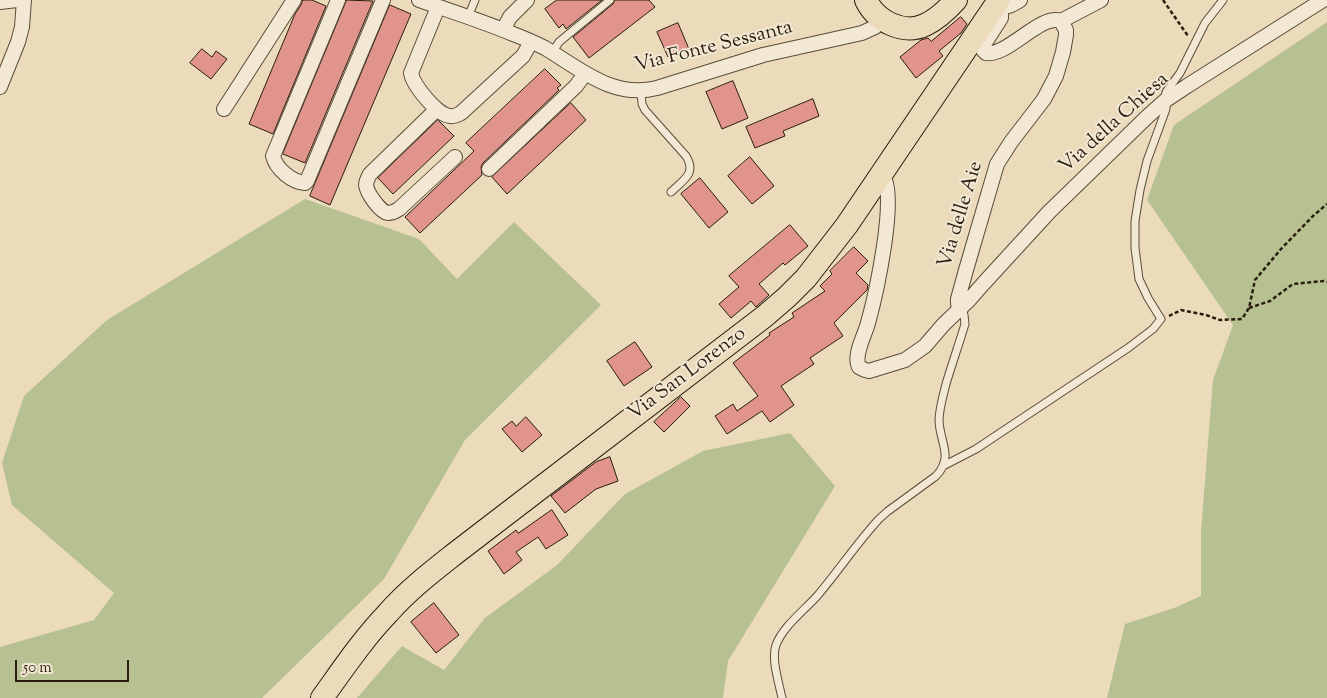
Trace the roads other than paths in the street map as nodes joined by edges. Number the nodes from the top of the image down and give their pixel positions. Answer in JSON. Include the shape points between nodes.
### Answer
{"nodes":[{"id":1,"x":17,"y":0,"type":"edge"},
{"id":2,"x":24,"y":0,"type":"edge"},
{"id":3,"x":294,"y":0,"type":"edge"},
{"id":4,"x":338,"y":0,"type":"edge"},
{"id":5,"x":383,"y":0,"type":"edge"},
{"id":6,"x":421,"y":0,"type":"edge"},
{"id":7,"x":476,"y":0,"type":"edge"},
{"id":8,"x":527,"y":0,"type":"edge"},
{"id":9,"x":610,"y":0,"type":"edge"},
{"id":10,"x":866,"y":0,"type":"edge"},
{"id":11,"x":956,"y":0,"type":"edge"},
{"id":12,"x":1020,"y":0,"type":"edge"},
{"id":13,"x":1101,"y":0,"type":"edge"},
{"id":14,"x":1223,"y":0,"type":"edge"},
{"id":15,"x":1323,"y":0,"type":"edge"},
{"id":16,"x":0,"y":2,"type":"edge"},
{"id":17,"x":998,"y":4,"type":"edge"},
{"id":18,"x":438,"y":7,"type":"junction"},
{"id":19,"x":468,"y":18,"type":"junction"},
{"id":20,"x":882,"y":19,"type":"junction"},
{"id":21,"x":1061,"y":20,"type":"junction"},
{"id":22,"x":503,"y":30,"type":"junction"},
{"id":23,"x":531,"y":42,"type":"junction"},
{"id":24,"x":552,"y":53,"type":"junction"},
{"id":25,"x":585,"y":74,"type":"junction"},
{"id":26,"x":0,"y":87,"type":"edge"},
{"id":27,"x":641,"y":91,"type":"junction"},
{"id":28,"x":1166,"y":100,"type":"junction"},
{"id":29,"x":224,"y":109,"type":"dead end"},
{"id":30,"x":436,"y":110,"type":"junction"},
{"id":31,"x":456,"y":157,"type":"dead end"},
{"id":32,"x":489,"y":169,"type":"dead end"},
{"id":33,"x":882,"y":175,"type":"junction"},
{"id":34,"x":671,"y":192,"type":"dead end"},
{"id":35,"x":961,"y":308,"type":"junction"},
{"id":36,"x":945,"y":465,"type":"junction"},
{"id":37,"x":322,"y":698,"type":"edge"},
{"id":38,"x":782,"y":698,"type":"edge"}],
"edges":[{"from":1,"to":16,"type":"street"},
{"from":2,"to":26,"type":"street","via":[[18,42]]},
{"from":3,"to":29,"type":"street"},
{"from":4,"to":5,"type":"street","via":[[273,156],[286,174],[301,183],[307,181]]},
{"from":6,"to":18,"type":"street","name":"Via Fonte Sessanta"},
{"from":7,"to":19,"type":"lane"},
{"from":8,"to":22,"type":"street","via":[[512,14]]},
{"from":9,"to":24,"type":"lane","via":[[560,42]]},
{"from":10,"to":20,"type":"main road"},
{"from":11,"to":20,"type":"main road","via":[[938,18],[924,26],[901,28]]},
{"from":12,"to":17,"type":"street","via":[[1007,7]]},
{"from":13,"to":21,"type":"street"},
{"from":14,"to":28,"type":"lane","via":[[1205,23],[1176,81],[1166,92]]},
{"from":15,"to":28,"type":"street","name":"Via della Chiesa"},
{"from":17,"to":21,"type":"street","via":[[1002,14],[983,46],[987,54],[1046,22]]},
{"from":17,"to":33,"type":"main road","name":"Via San Lorenzo"},
{"from":18,"to":19,"type":"street","name":"Via Fonte Sessanta"},
{"from":18,"to":30,"type":"street","via":[[411,73],[412,80]]},
{"from":19,"to":22,"type":"street","name":"Via Fonte Sessanta"},
{"from":20,"to":27,"type":"street","name":"Via Fonte Sessanta","via":[[875,27],[862,33],[764,55]]},
{"from":21,"to":35,"type":"street","name":"Via delle Aie","via":[[1066,30],[1065,44],[1051,88],[1001,156],[993,174],[958,299]]},
{"from":22,"to":23,"type":"street","name":"Via Fonte Sessanta"},
{"from":23,"to":24,"type":"street","name":"Via Fonte Sessanta"},
{"from":23,"to":30,"type":"street","via":[[523,56],[461,113],[450,117]]},
{"from":24,"to":25,"type":"street","name":"Via Fonte Sessanta"},
{"from":25,"to":27,"type":"street","name":"Via Fonte Sessanta","via":[[606,84]]},
{"from":25,"to":32,"type":"street"},
{"from":27,"to":34,"type":"lane","via":[[645,110],[690,162],[688,176]]},
{"from":28,"to":35,"type":"street","name":"Via della Chiesa","via":[[1049,212]]},
{"from":28,"to":36,"type":"lane","via":[[1164,118],[1147,161],[1135,220],[1139,278],[1161,319],[1128,348],[976,449]]},
{"from":30,"to":31,"type":"street","via":[[370,174],[366,184],[369,193],[383,211],[393,212]]},
{"from":33,"to":35,"type":"street","name":"Via della Chiesa","via":[[888,189],[886,229],[868,323],[858,353],[859,367],[872,371],[905,360],[925,346]]},
{"from":33,"to":37,"type":"main road","name":"Via San Lorenzo","via":[[826,254],[787,298],[430,573],[388,612]]},
{"from":35,"to":36,"type":"lane","via":[[965,324],[940,413]]},
{"from":36,"to":38,"type":"lane","via":[[936,476],[879,519],[780,637],[774,659]]}]}
